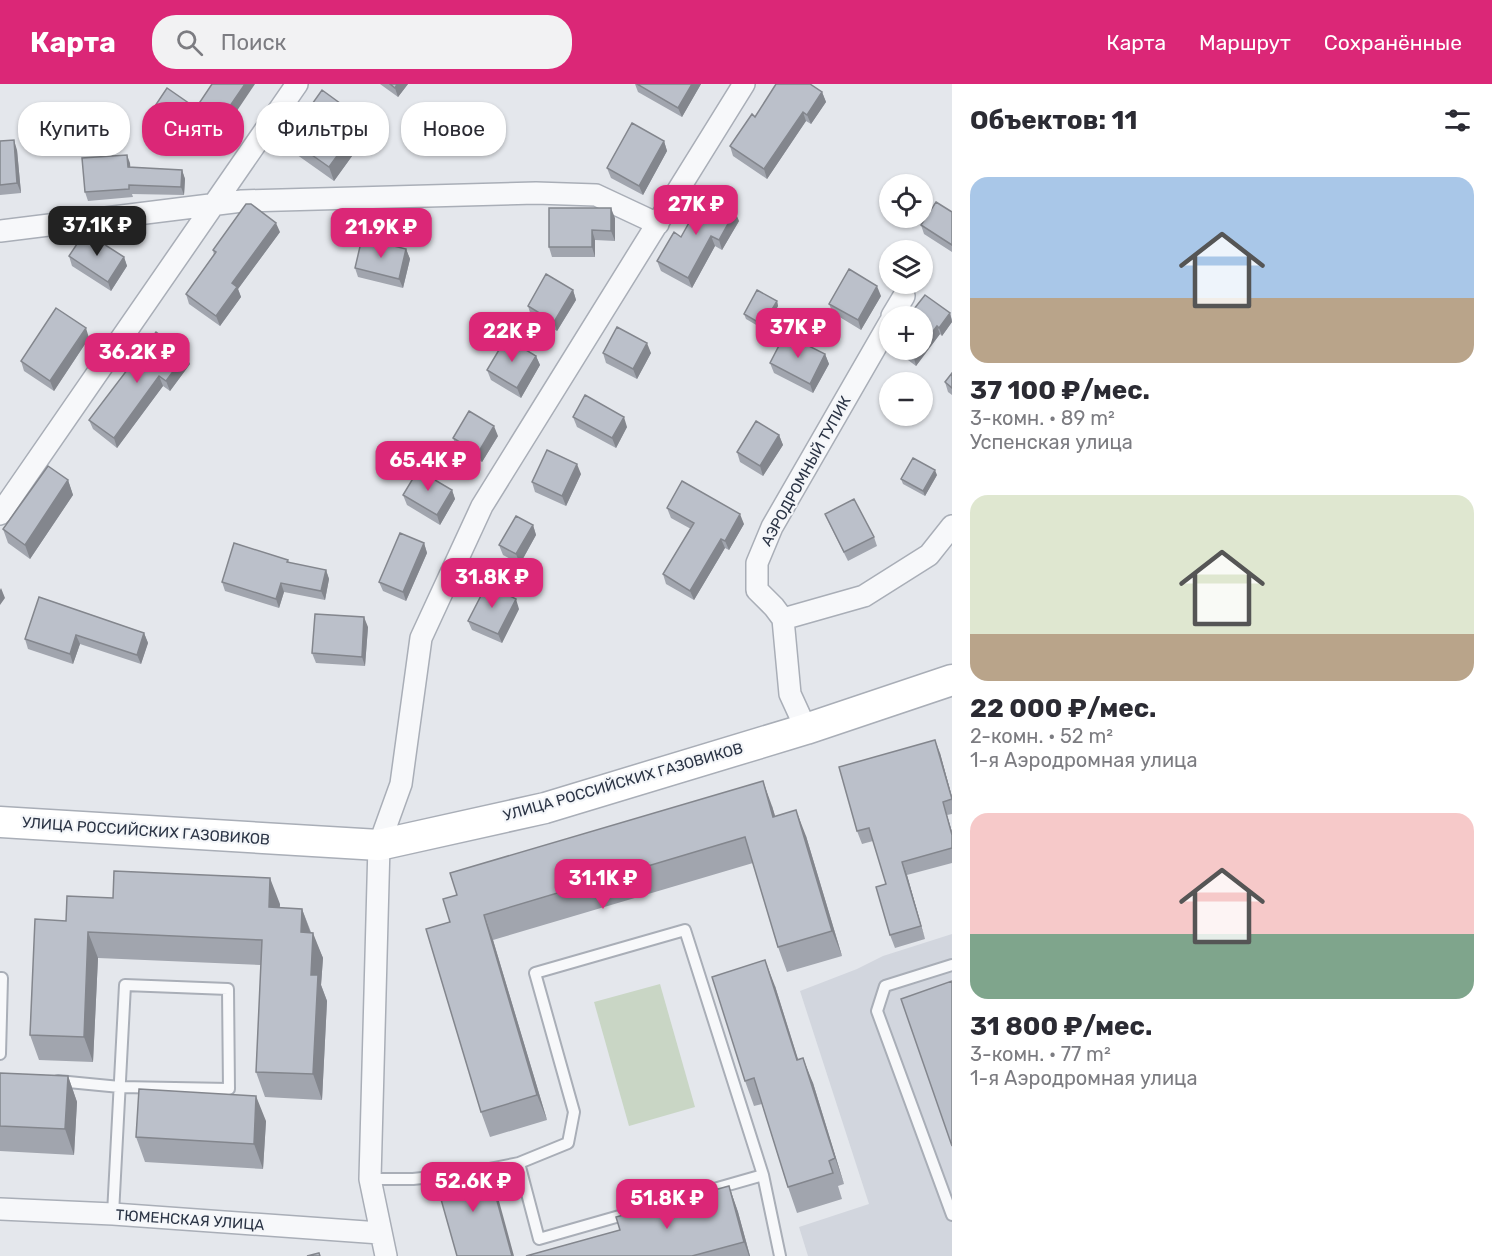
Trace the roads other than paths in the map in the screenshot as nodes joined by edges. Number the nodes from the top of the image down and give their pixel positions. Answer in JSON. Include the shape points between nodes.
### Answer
{"nodes":[{"id":1,"x":297,"y":84,"type":"edge"},
{"id":2,"x":744,"y":84,"type":"edge"},
{"id":3,"x":215,"y":204,"type":"junction"},
{"id":4,"x":658,"y":224,"type":"junction"},
{"id":5,"x":0,"y":231,"type":"edge"},
{"id":6,"x":904,"y":296,"type":"dead end"},
{"id":7,"x":898,"y":306,"type":"edge"},
{"id":8,"x":879,"y":341,"type":"edge"},
{"id":9,"x":0,"y":514,"type":"edge"},
{"id":10,"x":952,"y":526,"type":"edge"},
{"id":11,"x":783,"y":619,"type":"junction"},
{"id":12,"x":952,"y":680,"type":"edge"},
{"id":13,"x":806,"y":729,"type":"junction"},
{"id":14,"x":0,"y":822,"type":"edge"},
{"id":15,"x":379,"y":845,"type":"junction"},
{"id":16,"x":952,"y":965,"type":"edge"},
{"id":17,"x":0,"y":978,"type":"edge"},
{"id":18,"x":0,"y":1054,"type":"edge"},
{"id":19,"x":44,"y":1079,"type":"edge"},
{"id":20,"x":120,"y":1087,"type":"junction"},
{"id":21,"x":519,"y":1163,"type":"junction"},
{"id":22,"x":763,"y":1175,"type":"junction"},
{"id":23,"x":370,"y":1179,"type":"junction"},
{"id":24,"x":0,"y":1209,"type":"edge"},
{"id":25,"x":113,"y":1214,"type":"junction"},
{"id":26,"x":952,"y":1215,"type":"edge"},
{"id":27,"x":380,"y":1233,"type":"junction"},
{"id":28,"x":386,"y":1256,"type":"edge"},
{"id":29,"x":780,"y":1256,"type":"edge"}],
"edges":[{"from":1,"to":3,"type":"street"},
{"from":2,"to":4,"type":"street"},
{"from":3,"to":4,"type":"street","via":[[536,193],[596,195]]},
{"from":3,"to":5,"type":"street"},
{"from":3,"to":9,"type":"street"},
{"from":4,"to":15,"type":"street","via":[[482,506],[421,638],[401,784]]},
{"from":6,"to":7,"type":"street"},
{"from":8,"to":11,"type":"street","name":"АЭРОДРОМНЫЙ ТУПИК","via":[[772,527],[757,563],[757,590]]},
{"from":10,"to":11,"type":"street","via":[[928,555],[864,596]]},
{"from":11,"to":13,"type":"street","via":[[790,694]]},
{"from":12,"to":13,"type":"main road","name":"УЛИЦА РОССИЙСКИХ ГАЗОВИКОВ"},
{"from":13,"to":15,"type":"main road","name":"УЛИЦА РОССИЙСКИХ ГАЗОВИКОВ","via":[[545,808]]},
{"from":14,"to":15,"type":"main road","name":"УЛИЦА РОССИЙСКИХ ГАЗОВИКОВ"},
{"from":15,"to":23,"type":"street"},
{"from":16,"to":26,"type":"lane","via":[[885,986],[877,1011]]},
{"from":17,"to":18,"type":"lane"},
{"from":19,"to":20,"type":"lane"},
{"from":20,"to":20,"type":"lane","via":[[229,1089],[228,989],[125,985]]},
{"from":20,"to":25,"type":"lane"},
{"from":21,"to":22,"type":"lane","via":[[539,1239]]},
{"from":21,"to":22,"type":"lane","via":[[568,1143],[574,1112],[535,973],[685,930]]},
{"from":21,"to":23,"type":"lane","via":[[470,1173]]},
{"from":22,"to":29,"type":"lane"},
{"from":23,"to":27,"type":"street"},
{"from":24,"to":25,"type":"street","name":"ТЮМЕНСКАЯ УЛИЦА"},
{"from":25,"to":27,"type":"street","name":"ТЮМЕНСКАЯ УЛИЦА"},
{"from":27,"to":28,"type":"street"}]}
